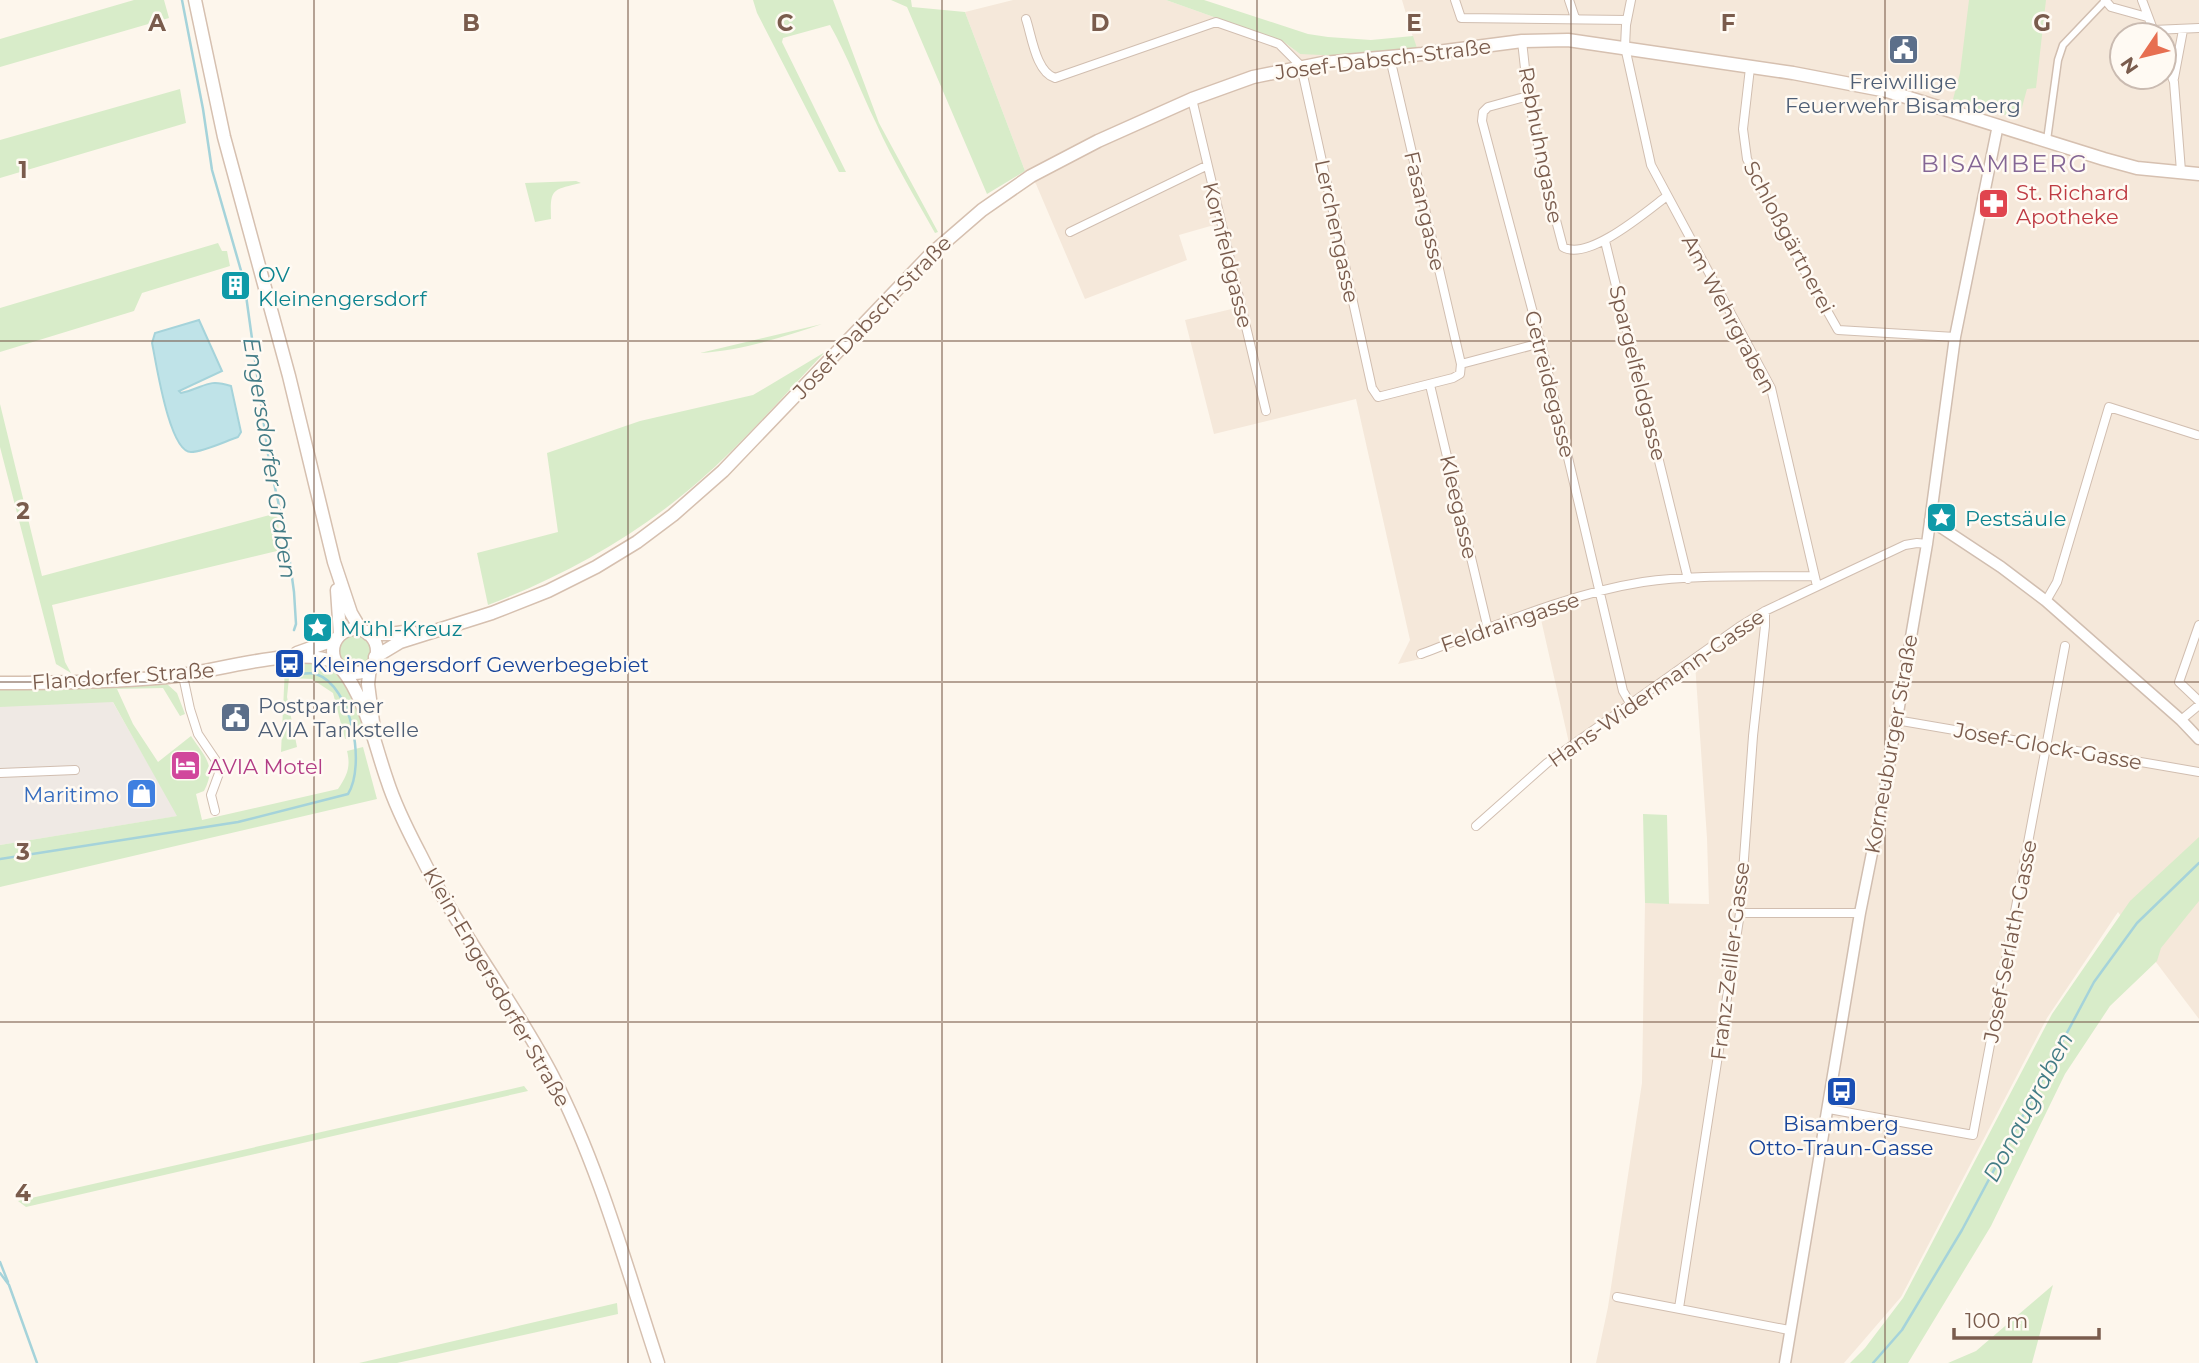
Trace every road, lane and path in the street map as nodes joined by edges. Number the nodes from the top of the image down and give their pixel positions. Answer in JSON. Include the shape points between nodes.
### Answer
{"nodes":[{"id":1,"x":195,"y":0,"type":"edge"},
{"id":2,"x":1455,"y":0,"type":"edge"},
{"id":3,"x":1569,"y":0,"type":"edge"},
{"id":4,"x":1631,"y":0,"type":"edge"},
{"id":5,"x":2105,"y":0,"type":"edge"},
{"id":6,"x":2142,"y":0,"type":"edge"},
{"id":7,"x":2147,"y":17,"type":"junction"},
{"id":8,"x":1575,"y":18,"type":"junction"},
{"id":9,"x":1026,"y":19,"type":"dead end"},
{"id":10,"x":1627,"y":20,"type":"junction"},
{"id":11,"x":2149,"y":21,"type":"edge"},
{"id":12,"x":2199,"y":29,"type":"edge"},
{"id":13,"x":2183,"y":30,"type":"junction"},
{"id":14,"x":2178,"y":31,"type":"edge"},
{"id":15,"x":1522,"y":41,"type":"junction"},
{"id":16,"x":1625,"y":47,"type":"junction"},
{"id":17,"x":1390,"y":58,"type":"junction"},
{"id":18,"x":2178,"y":59,"type":"edge"},
{"id":19,"x":1301,"y":66,"type":"junction"},
{"id":20,"x":1750,"y":68,"type":"junction"},
{"id":21,"x":2175,"y":91,"type":"edge"},
{"id":22,"x":1528,"y":96,"type":"junction"},
{"id":23,"x":1192,"y":99,"type":"junction"},
{"id":24,"x":1998,"y":125,"type":"junction"},
{"id":25,"x":2047,"y":140,"type":"junction"},
{"id":26,"x":1206,"y":166,"type":"junction"},
{"id":27,"x":2180,"y":172,"type":"junction"},
{"id":28,"x":2199,"y":174,"type":"edge"},
{"id":29,"x":1667,"y":196,"type":"junction"},
{"id":30,"x":1070,"y":232,"type":"dead end"},
{"id":31,"x":1605,"y":241,"type":"junction"},
{"id":32,"x":1955,"y":337,"type":"junction"},
{"id":33,"x":1541,"y":343,"type":"junction"},
{"id":34,"x":1461,"y":364,"type":"junction"},
{"id":35,"x":1430,"y":385,"type":"junction"},
{"id":36,"x":1266,"y":411,"type":"dead end"},
{"id":37,"x":2197,"y":435,"type":"dead end"},
{"id":38,"x":1930,"y":520,"type":"junction"},
{"id":39,"x":1927,"y":544,"type":"junction"},
{"id":40,"x":334,"y":562,"type":"junction"},
{"id":41,"x":1814,"y":576,"type":"junction"},
{"id":42,"x":1688,"y":579,"type":"junction"},
{"id":43,"x":1817,"y":586,"type":"junction"},
{"id":44,"x":1600,"y":591,"type":"junction"},
{"id":45,"x":2046,"y":601,"type":"junction"},
{"id":46,"x":1765,"y":611,"type":"junction"},
{"id":47,"x":2199,"y":625,"type":"edge"},
{"id":48,"x":440,"y":628,"type":"junction"},
{"id":49,"x":1488,"y":629,"type":"junction"},
{"id":50,"x":365,"y":632,"type":"junction"},
{"id":51,"x":338,"y":636,"type":"junction"},
{"id":52,"x":2065,"y":646,"type":"dead end"},
{"id":53,"x":1421,"y":654,"type":"dead end"},
{"id":54,"x":287,"y":657,"type":"junction"},
{"id":55,"x":373,"y":662,"type":"junction"},
{"id":56,"x":339,"y":666,"type":"junction"},
{"id":57,"x":183,"y":676,"type":"junction"},
{"id":58,"x":0,"y":684,"type":"edge"},
{"id":59,"x":1630,"y":703,"type":"junction"},
{"id":60,"x":2199,"y":703,"type":"edge"},
{"id":61,"x":1896,"y":720,"type":"junction"},
{"id":62,"x":2181,"y":720,"type":"junction"},
{"id":63,"x":372,"y":732,"type":"junction"},
{"id":64,"x":2199,"y":739,"type":"edge"},
{"id":65,"x":2047,"y":747,"type":"junction"},
{"id":66,"x":75,"y":770,"type":"dead end"},
{"id":67,"x":2199,"y":772,"type":"edge"},
{"id":68,"x":0,"y":773,"type":"edge"},
{"id":69,"x":215,"y":811,"type":"dead end"},
{"id":70,"x":1476,"y":826,"type":"dead end"},
{"id":71,"x":1740,"y":913,"type":"junction"},
{"id":72,"x":1860,"y":913,"type":"junction"},
{"id":73,"x":1829,"y":1109,"type":"junction"},
{"id":74,"x":1616,"y":1297,"type":"dead end"},
{"id":75,"x":1679,"y":1308,"type":"junction"},
{"id":76,"x":1789,"y":1330,"type":"junction"},
{"id":77,"x":658,"y":1363,"type":"edge"},
{"id":78,"x":1785,"y":1363,"type":"edge"}],
"edges":[{"from":1,"to":40,"type":"main road","via":[[224,137]]},
{"from":2,"to":8,"type":"street","via":[[1461,18]]},
{"from":3,"to":8,"type":"street"},
{"from":4,"to":10,"type":"street","name":"Am Wehrgraben"},
{"from":5,"to":7,"type":"street","via":[[2111,7]]},
{"from":5,"to":25,"type":"street","via":[[2063,45]]},
{"from":6,"to":7,"type":"street"},
{"from":7,"to":11,"type":"street"},
{"from":8,"to":10,"type":"street"},
{"from":9,"to":19,"type":"street","via":[[1042,66],[1051,77],[1216,22],[1279,44]]},
{"from":10,"to":16,"type":"street","name":"Am Wehrgraben"},
{"from":12,"to":13,"type":"street"},
{"from":13,"to":14,"type":"street"},
{"from":13,"to":18,"type":"street"},
{"from":15,"to":16,"type":"main road","name":"Josef-Dabsch-Straße","via":[[1568,40]]},
{"from":15,"to":17,"type":"main road","name":"Josef-Dabsch-Straße"},
{"from":15,"to":22,"type":"street","name":"Rebhuhngasse"},
{"from":16,"to":20,"type":"main road","name":"Josef-Dabsch-Straße"},
{"from":16,"to":29,"type":"street","name":"Am Wehrgraben","via":[[1651,165]]},
{"from":17,"to":19,"type":"main road","name":"Josef-Dabsch-Straße"},
{"from":17,"to":34,"type":"street","name":"Fasangasse"},
{"from":19,"to":23,"type":"main road","name":"Josef-Dabsch-Straße"},
{"from":19,"to":35,"type":"street","name":"Lerchengasse","via":[[1372,388],[1376,396],[1383,397]]},
{"from":20,"to":24,"type":"main road","name":"Josef-Dabsch-Straße","via":[[1886,90]]},
{"from":20,"to":32,"type":"street","name":"Schloßgärtnerei","via":[[1743,143],[1755,177],[1838,330]]},
{"from":21,"to":27,"type":"street"},
{"from":22,"to":31,"type":"street","name":"Rebhuhngasse","via":[[1563,247],[1572,250]]},
{"from":22,"to":33,"type":"street","name":"Getreidegasse","via":[[1488,107],[1482,117]]},
{"from":23,"to":26,"type":"street","name":"Kornfeldgasse"},
{"from":23,"to":48,"type":"main road","name":"Josef-Dabsch-Straße","via":[[1062,159],[973,217],[930,255],[723,471],[648,534],[548,591]]},
{"from":24,"to":25,"type":"main road","name":"Josef-Dabsch-Straße"},
{"from":24,"to":32,"type":"street","name":"Korneuburger Straße"},
{"from":25,"to":27,"type":"main road","name":"Josef-Dabsch-Straße","via":[[2137,167]]},
{"from":26,"to":30,"type":"street"},
{"from":26,"to":36,"type":"street","name":"Kornfeldgasse"},
{"from":27,"to":28,"type":"main road","name":"Josef-Dabsch-Straße"},
{"from":29,"to":31,"type":"street"},
{"from":29,"to":41,"type":"street","name":"Am Wehrgraben","via":[[1771,388]]},
{"from":31,"to":42,"type":"street","name":"Spargelfeldgasse"},
{"from":32,"to":38,"type":"street","name":"Korneuburger Straße"},
{"from":33,"to":34,"type":"street"},
{"from":33,"to":44,"type":"street","name":"Getreidegasse"},
{"from":34,"to":35,"type":"street","via":[[1460,374]]},
{"from":35,"to":49,"type":"street","name":"Kleegasse"},
{"from":37,"to":45,"type":"street","via":[[2109,407],[2057,582]]},
{"from":38,"to":39,"type":"street","name":"Korneuburger Straße"},
{"from":38,"to":45,"type":"street"},
{"from":39,"to":43,"type":"street","name":"Hans-Widermann-Gasse","via":[[1911,543]]},
{"from":39,"to":61,"type":"street","name":"Korneuburger Straße"},
{"from":40,"to":50,"type":"main road","via":[[349,608]]},
{"from":40,"to":51,"type":"main road"},
{"from":41,"to":42,"type":"street"},
{"from":41,"to":43,"type":"street","name":"Am Wehrgraben"},
{"from":42,"to":44,"type":"street"},
{"from":43,"to":46,"type":"street","name":"Hans-Widermann-Gasse"},
{"from":44,"to":49,"type":"street","name":"Feldraingasse"},
{"from":44,"to":59,"type":"street","name":"Getreidegasse","via":[[1623,691]]},
{"from":45,"to":62,"type":"street"},
{"from":46,"to":59,"type":"street","name":"Hans-Widermann-Gasse"},
{"from":46,"to":71,"type":"street","name":"Franz-Zeiller-Gasse"},
{"from":47,"to":60,"type":"street","via":[[2179,682]]},
{"from":48,"to":50,"type":"main road","name":"Josef-Dabsch-Straße"},
{"from":48,"to":55,"type":"main road","name":"Josef-Dabsch-Straße","via":[[400,642]]},
{"from":49,"to":53,"type":"street","name":"Feldraingasse"},
{"from":50,"to":51,"type":"main road","via":[[348,630]]},
{"from":50,"to":55,"type":"main road","via":[[375,645]]},
{"from":51,"to":54,"type":"main road","name":"Flandorfer Straße"},
{"from":51,"to":56,"type":"main road","via":[[332,651]]},
{"from":52,"to":65,"type":"street","name":"Josef-Serlath-Gasse"},
{"from":54,"to":56,"type":"main road","name":"Flandorfer Straße","via":[[319,658]]},
{"from":54,"to":57,"type":"main road","name":"Flandorfer Straße"},
{"from":55,"to":56,"type":"main road","via":[[355,673]]},
{"from":55,"to":63,"type":"main road","name":"Klein-Engersdorfer Straße","via":[[368,684]]},
{"from":56,"to":63,"type":"main road","name":"Klein-Engersdorfer Straße","via":[[355,688]]},
{"from":57,"to":58,"type":"main road","name":"Flandorfer Straße"},
{"from":57,"to":69,"type":"street","via":[[198,734],[221,768],[211,795]]},
{"from":59,"to":70,"type":"street","name":"Hans-Widermann-Gasse","via":[[1547,763]]},
{"from":60,"to":62,"type":"street"},
{"from":61,"to":65,"type":"street","name":"Josef-Glock-Gasse"},
{"from":61,"to":72,"type":"street","name":"Korneuburger Straße"},
{"from":62,"to":64,"type":"street"},
{"from":63,"to":77,"type":"main road","name":"Klein-Engersdorfer Straße","via":[[392,795],[424,862],[532,1038],[571,1113]]},
{"from":65,"to":67,"type":"street","name":"Josef-Glock-Gasse"},
{"from":65,"to":73,"type":"street","name":"Josef-Serlath-Gasse","via":[[1973,1135]]},
{"from":66,"to":68,"type":"street"},
{"from":71,"to":72,"type":"street"},
{"from":71,"to":75,"type":"street","name":"Franz-Zeiller-Gasse"},
{"from":72,"to":73,"type":"street","name":"Korneuburger Straße"},
{"from":73,"to":76,"type":"street","name":"Korneuburger Straße"},
{"from":74,"to":75,"type":"street"},
{"from":75,"to":76,"type":"street"},
{"from":76,"to":78,"type":"street","name":"Korneuburger Straße"}]}
